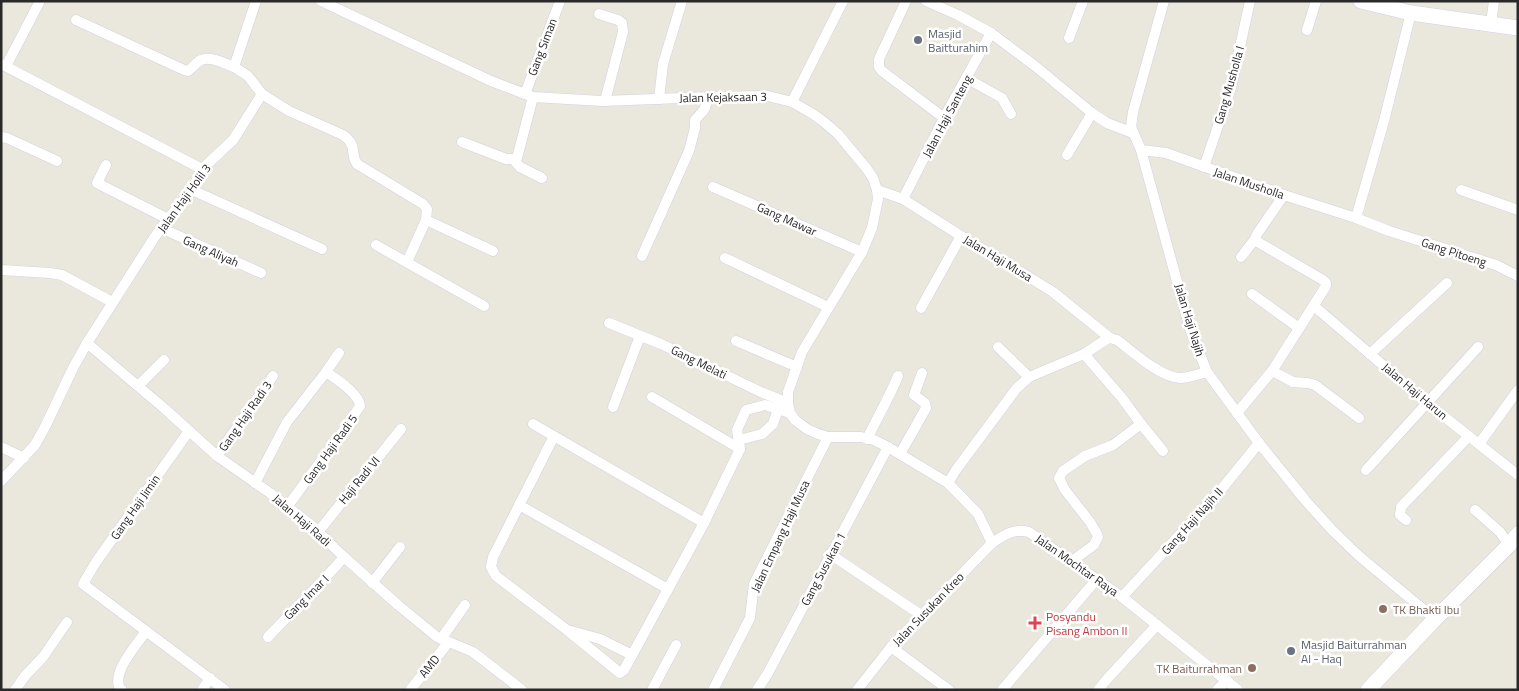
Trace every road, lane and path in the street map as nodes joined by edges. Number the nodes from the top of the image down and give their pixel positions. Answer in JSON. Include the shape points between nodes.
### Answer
{"nodes":[{"id":1,"x":256,"y":1,"type":"edge"},
{"id":2,"x":321,"y":1,"type":"edge"},
{"id":3,"x":560,"y":1,"type":"edge"},
{"id":4,"x":682,"y":1,"type":"edge"},
{"id":5,"x":843,"y":1,"type":"edge"},
{"id":6,"x":906,"y":1,"type":"edge"},
{"id":7,"x":926,"y":1,"type":"edge"},
{"id":8,"x":1083,"y":1,"type":"edge"},
{"id":9,"x":1164,"y":1,"type":"edge"},
{"id":10,"x":1250,"y":1,"type":"edge"},
{"id":11,"x":1316,"y":1,"type":"edge"},
{"id":12,"x":1361,"y":1,"type":"edge"},
{"id":13,"x":1494,"y":1,"type":"edge"},
{"id":14,"x":39,"y":3,"type":"dead end"},
{"id":15,"x":333,"y":4,"type":"edge"},
{"id":16,"x":1383,"y":4,"type":"edge"},
{"id":17,"x":1410,"y":13,"type":"junction"},
{"id":18,"x":599,"y":14,"type":"dead end"},
{"id":19,"x":76,"y":20,"type":"dead end"},
{"id":20,"x":1491,"y":24,"type":"junction"},
{"id":21,"x":1518,"y":28,"type":"edge"},
{"id":22,"x":1307,"y":30,"type":"dead end"},
{"id":23,"x":991,"y":33,"type":"junction"},
{"id":24,"x":1069,"y":38,"type":"dead end"},
{"id":25,"x":4,"y":65,"type":"edge"},
{"id":26,"x":234,"y":67,"type":"junction"},
{"id":27,"x":966,"y":78,"type":"junction"},
{"id":28,"x":262,"y":94,"type":"junction"},
{"id":29,"x":529,"y":95,"type":"junction"},
{"id":30,"x":709,"y":97,"type":"junction"},
{"id":31,"x":659,"y":99,"type":"junction"},
{"id":32,"x":605,"y":101,"type":"junction"},
{"id":33,"x":792,"y":102,"type":"junction"},
{"id":34,"x":1092,"y":113,"type":"junction"},
{"id":35,"x":1011,"y":114,"type":"dead end"},
{"id":36,"x":944,"y":118,"type":"junction"},
{"id":37,"x":1133,"y":133,"type":"junction"},
{"id":38,"x":1,"y":137,"type":"edge"},
{"id":39,"x":462,"y":142,"type":"dead end"},
{"id":40,"x":1142,"y":150,"type":"junction"},
{"id":41,"x":1067,"y":155,"type":"dead end"},
{"id":42,"x":513,"y":159,"type":"junction"},
{"id":43,"x":57,"y":161,"type":"dead end"},
{"id":44,"x":106,"y":165,"type":"dead end"},
{"id":45,"x":1204,"y":167,"type":"junction"},
{"id":46,"x":202,"y":169,"type":"junction"},
{"id":47,"x":542,"y":178,"type":"dead end"},
{"id":48,"x":713,"y":187,"type":"dead end"},
{"id":49,"x":192,"y":190,"type":"junction"},
{"id":50,"x":878,"y":190,"type":"junction"},
{"id":51,"x":1461,"y":190,"type":"dead end"},
{"id":52,"x":1284,"y":195,"type":"junction"},
{"id":53,"x":904,"y":200,"type":"junction"},
{"id":54,"x":1518,"y":210,"type":"edge"},
{"id":55,"x":1356,"y":218,"type":"junction"},
{"id":56,"x":168,"y":219,"type":"junction"},
{"id":57,"x":426,"y":220,"type":"junction"},
{"id":58,"x":161,"y":228,"type":"junction"},
{"id":59,"x":1389,"y":231,"type":"joint"},
{"id":60,"x":961,"y":236,"type":"junction"},
{"id":61,"x":1255,"y":239,"type":"junction"},
{"id":62,"x":376,"y":245,"type":"dead end"},
{"id":63,"x":322,"y":249,"type":"dead end"},
{"id":64,"x":493,"y":251,"type":"dead end"},
{"id":65,"x":862,"y":252,"type":"junction"},
{"id":66,"x":642,"y":256,"type":"dead end"},
{"id":67,"x":1242,"y":257,"type":"dead end"},
{"id":68,"x":725,"y":258,"type":"dead end"},
{"id":69,"x":407,"y":262,"type":"junction"},
{"id":70,"x":1,"y":270,"type":"edge"},
{"id":71,"x":261,"y":273,"type":"dead end"},
{"id":72,"x":1518,"y":276,"type":"edge"},
{"id":73,"x":1447,"y":282,"type":"dead end"},
{"id":74,"x":1252,"y":294,"type":"dead end"},
{"id":75,"x":112,"y":302,"type":"junction"},
{"id":76,"x":484,"y":306,"type":"dead end"},
{"id":77,"x":1314,"y":306,"type":"junction"},
{"id":78,"x":828,"y":307,"type":"junction"},
{"id":79,"x":921,"y":308,"type":"dead end"},
{"id":80,"x":609,"y":324,"type":"dead end"},
{"id":81,"x":1300,"y":328,"type":"junction"},
{"id":82,"x":640,"y":336,"type":"junction"},
{"id":83,"x":1110,"y":338,"type":"junction"},
{"id":84,"x":736,"y":342,"type":"dead end"},
{"id":85,"x":87,"y":343,"type":"junction"},
{"id":86,"x":998,"y":347,"type":"dead end"},
{"id":87,"x":1478,"y":347,"type":"dead end"},
{"id":88,"x":338,"y":353,"type":"dead end"},
{"id":89,"x":1084,"y":354,"type":"junction"},
{"id":90,"x":1370,"y":354,"type":"junction"},
{"id":91,"x":164,"y":360,"type":"dead end"},
{"id":92,"x":797,"y":367,"type":"junction"},
{"id":93,"x":1272,"y":371,"type":"junction"},
{"id":94,"x":326,"y":372,"type":"junction"},
{"id":95,"x":1207,"y":372,"type":"junction"},
{"id":96,"x":922,"y":373,"type":"dead end"},
{"id":97,"x":273,"y":376,"type":"dead end"},
{"id":98,"x":898,"y":376,"type":"dead end"},
{"id":99,"x":1029,"y":377,"type":"junction"},
{"id":100,"x":138,"y":386,"type":"junction"},
{"id":101,"x":1518,"y":390,"type":"edge"},
{"id":102,"x":652,"y":398,"type":"dead end"},
{"id":103,"x":1428,"y":403,"type":"junction"},
{"id":104,"x":613,"y":407,"type":"dead end"},
{"id":105,"x":789,"y":408,"type":"junction"},
{"id":106,"x":778,"y":409,"type":"junction"},
{"id":107,"x":1237,"y":413,"type":"junction"},
{"id":108,"x":1359,"y":418,"type":"dead end"},
{"id":109,"x":533,"y":424,"type":"dead end"},
{"id":110,"x":1141,"y":424,"type":"junction"},
{"id":111,"x":401,"y":429,"type":"dead end"},
{"id":112,"x":189,"y":431,"type":"junction"},
{"id":113,"x":554,"y":436,"type":"junction"},
{"id":114,"x":1469,"y":436,"type":"junction"},
{"id":115,"x":828,"y":437,"type":"junction"},
{"id":116,"x":867,"y":439,"type":"junction"},
{"id":117,"x":1259,"y":443,"type":"junction"},
{"id":118,"x":1479,"y":444,"type":"junction"},
{"id":119,"x":740,"y":445,"type":"junction"},
{"id":120,"x":1,"y":447,"type":"edge"},
{"id":121,"x":888,"y":447,"type":"junction"},
{"id":122,"x":1163,"y":451,"type":"dead end"},
{"id":123,"x":900,"y":454,"type":"junction"},
{"id":124,"x":217,"y":456,"type":"junction"},
{"id":125,"x":24,"y":458,"type":"junction"},
{"id":126,"x":1366,"y":470,"type":"dead end"},
{"id":127,"x":1518,"y":475,"type":"edge"},
{"id":128,"x":1,"y":481,"type":"edge"},
{"id":129,"x":255,"y":483,"type":"junction"},
{"id":130,"x":948,"y":483,"type":"junction"},
{"id":131,"x":519,"y":505,"type":"junction"},
{"id":132,"x":287,"y":507,"type":"junction"},
{"id":133,"x":1475,"y":510,"type":"dead end"},
{"id":134,"x":1406,"y":520,"type":"dead end"},
{"id":135,"x":704,"y":523,"type":"junction"},
{"id":136,"x":318,"y":532,"type":"junction"},
{"id":137,"x":1004,"y":535,"type":"joint"},
{"id":138,"x":992,"y":542,"type":"junction"},
{"id":139,"x":1515,"y":543,"type":"edge"},
{"id":140,"x":400,"y":548,"type":"dead end"},
{"id":141,"x":830,"y":554,"type":"junction"},
{"id":142,"x":344,"y":557,"type":"junction"},
{"id":143,"x":1072,"y":561,"type":"junction"},
{"id":144,"x":1097,"y":579,"type":"junction"},
{"id":145,"x":372,"y":582,"type":"junction"},
{"id":146,"x":668,"y":589,"type":"junction"},
{"id":147,"x":1122,"y":597,"type":"junction"},
{"id":148,"x":466,"y":605,"type":"dead end"},
{"id":149,"x":921,"y":615,"type":"junction"},
{"id":150,"x":1435,"y":619,"type":"junction"},
{"id":151,"x":67,"y":622,"type":"dead end"},
{"id":152,"x":1157,"y":625,"type":"junction"},
{"id":153,"x":567,"y":630,"type":"junction"},
{"id":154,"x":146,"y":631,"type":"junction"},
{"id":155,"x":268,"y":637,"type":"dead end"},
{"id":156,"x":445,"y":641,"type":"junction"},
{"id":157,"x":676,"y":645,"type":"dead end"},
{"id":158,"x":892,"y":647,"type":"junction"},
{"id":159,"x":632,"y":655,"type":"junction"},
{"id":160,"x":210,"y":678,"type":"junction"},
{"id":161,"x":1227,"y":680,"type":"junction"},
{"id":162,"x":15,"y":690,"type":"edge"},
{"id":163,"x":122,"y":690,"type":"edge"},
{"id":164,"x":202,"y":690,"type":"edge"},
{"id":165,"x":225,"y":690,"type":"edge"},
{"id":166,"x":410,"y":690,"type":"edge"},
{"id":167,"x":522,"y":690,"type":"edge"},
{"id":168,"x":652,"y":690,"type":"edge"},
{"id":169,"x":713,"y":690,"type":"edge"},
{"id":170,"x":757,"y":690,"type":"edge"},
{"id":171,"x":858,"y":690,"type":"edge"},
{"id":172,"x":949,"y":690,"type":"edge"},
{"id":173,"x":1002,"y":690,"type":"edge"},
{"id":174,"x":1098,"y":690,"type":"edge"},
{"id":175,"x":1217,"y":690,"type":"edge"},
{"id":176,"x":1238,"y":690,"type":"edge"},
{"id":177,"x":1368,"y":690,"type":"edge"}],
"edges":[{"from":1,"to":26,"type":"street"},
{"from":2,"to":15,"type":"street","name":"Jalan Kejaksaan 3"},
{"from":3,"to":29,"type":"street","name":"Gang Siman"},
{"from":4,"to":31,"type":"street","via":[[663,64]]},
{"from":5,"to":33,"type":"street"},
{"from":6,"to":36,"type":"street","via":[[879,59],[879,67]]},
{"from":7,"to":23,"type":"street"},
{"from":8,"to":24,"type":"street"},
{"from":9,"to":37,"type":"street","via":[[1133,112]]},
{"from":10,"to":45,"type":"street","name":"Gang Musholla I","via":[[1231,88]]},
{"from":11,"to":22,"type":"street"},
{"from":12,"to":16,"type":"street"},
{"from":13,"to":20,"type":"street"},
{"from":14,"to":25,"type":"street"},
{"from":15,"to":29,"type":"street","name":"Jalan Kejaksaan 3","via":[[491,81]]},
{"from":16,"to":17,"type":"street"},
{"from":17,"to":20,"type":"street"},
{"from":17,"to":55,"type":"street"},
{"from":18,"to":32,"type":"street","via":[[618,20],[623,27]]},
{"from":19,"to":26,"type":"street","via":[[184,70],[188,71],[200,60],[212,59]]},
{"from":20,"to":21,"type":"street"},
{"from":23,"to":27,"type":"street","name":"Jalan Haji Santeng"},
{"from":23,"to":34,"type":"street"},
{"from":25,"to":46,"type":"street"},
{"from":26,"to":28,"type":"street","via":[[248,76]]},
{"from":27,"to":35,"type":"street","via":[[1002,98]]},
{"from":27,"to":36,"type":"street","name":"Jalan Haji Santeng"},
{"from":28,"to":46,"type":"street","name":"Jalan Haji Holil 3","via":[[233,140]]},
{"from":28,"to":57,"type":"street","via":[[349,140],[356,164],[423,204],[427,209]]},
{"from":29,"to":32,"type":"street","name":"Jalan Kejaksaan 3"},
{"from":29,"to":42,"type":"street","name":"Gang Siman","via":[[518,155]]},
{"from":30,"to":31,"type":"street","name":"Jalan Kejaksaan 3"},
{"from":30,"to":33,"type":"street","name":"Jalan Kejaksaan 3","via":[[768,96]]},
{"from":30,"to":66,"type":"street","via":[[695,120],[689,151]]},
{"from":31,"to":32,"type":"street","name":"Jalan Kejaksaan 3"},
{"from":33,"to":50,"type":"street","name":"Jalan Kejaksaan 3","via":[[838,134],[867,169]]},
{"from":34,"to":37,"type":"street"},
{"from":34,"to":41,"type":"street"},
{"from":36,"to":53,"type":"street","name":"Jalan Haji Santeng"},
{"from":37,"to":40,"type":"street","name":"Jalan Haji Najih"},
{"from":38,"to":43,"type":"street"},
{"from":39,"to":42,"type":"street"},
{"from":40,"to":45,"type":"street","name":"Jalan Musholla","via":[[1166,153]]},
{"from":40,"to":95,"type":"street","name":"Jalan Haji Najih","via":[[1190,329]]},
{"from":42,"to":47,"type":"street","via":[[520,168]]},
{"from":44,"to":56,"type":"street","via":[[97,183]]},
{"from":45,"to":52,"type":"street","name":"Jalan Musholla"},
{"from":46,"to":49,"type":"street","name":"Jalan Haji Holil 3"},
{"from":48,"to":65,"type":"street","name":"Gang Mawar"},
{"from":49,"to":56,"type":"street","name":"Jalan Haji Holil 3"},
{"from":49,"to":63,"type":"street"},
{"from":50,"to":53,"type":"street","name":"Jalan Haji Musa"},
{"from":50,"to":65,"type":"street","via":[[872,228]]},
{"from":51,"to":54,"type":"street"},
{"from":52,"to":55,"type":"street","name":"Jalan Musholla"},
{"from":52,"to":61,"type":"street"},
{"from":53,"to":60,"type":"street","name":"Jalan Haji Musa"},
{"from":55,"to":59,"type":"street","name":"Jalan Musholla"},
{"from":56,"to":58,"type":"street","name":"Jalan Haji Holil 3"},
{"from":57,"to":64,"type":"street"},
{"from":57,"to":69,"type":"street"},
{"from":58,"to":71,"type":"street","name":"Gang Aliyah"},
{"from":58,"to":75,"type":"street","name":"Jalan Haji Holil 3"},
{"from":59,"to":72,"type":"street","name":"Gang Pitoeng","via":[[1496,265]]},
{"from":60,"to":79,"type":"street"},
{"from":60,"to":83,"type":"street","name":"Jalan Haji Musa","via":[[1052,292]]},
{"from":61,"to":67,"type":"street"},
{"from":61,"to":77,"type":"street","via":[[1324,281],[1326,286]]},
{"from":62,"to":69,"type":"street"},
{"from":65,"to":78,"type":"street"},
{"from":68,"to":78,"type":"street"},
{"from":69,"to":76,"type":"street"},
{"from":70,"to":75,"type":"street","via":[[62,275]]},
{"from":73,"to":90,"type":"street"},
{"from":74,"to":81,"type":"street"},
{"from":75,"to":85,"type":"street","name":"Jalan Haji Holil 3"},
{"from":77,"to":81,"type":"street"},
{"from":77,"to":90,"type":"street","name":"Jalan Haji Harun"},
{"from":78,"to":92,"type":"street"},
{"from":80,"to":82,"type":"street","name":"Gang Melati"},
{"from":81,"to":93,"type":"street"},
{"from":82,"to":104,"type":"street"},
{"from":82,"to":105,"type":"street","name":"Gang Melati"},
{"from":83,"to":89,"type":"street"},
{"from":83,"to":95,"type":"street","name":"Jalan Haji Musa","via":[[1171,376],[1181,378]]},
{"from":84,"to":92,"type":"street"},
{"from":85,"to":100,"type":"street","name":"Jalan Haji Radi"},
{"from":85,"to":125,"type":"street","name":"Jalan Haji Holil 3","via":[[46,425]]},
{"from":86,"to":99,"type":"street"},
{"from":87,"to":103,"type":"street"},
{"from":88,"to":94,"type":"street"},
{"from":89,"to":99,"type":"street"},
{"from":89,"to":110,"type":"street"},
{"from":90,"to":103,"type":"street","name":"Jalan Haji Harun"},
{"from":91,"to":100,"type":"street"},
{"from":92,"to":105,"type":"street","via":[[788,392]]},
{"from":93,"to":107,"type":"street"},
{"from":93,"to":108,"type":"street","via":[[1297,383],[1315,385]]},
{"from":94,"to":129,"type":"street","via":[[287,422]]},
{"from":94,"to":132,"type":"street","name":"Gang Haji Radi 5","via":[[358,399],[359,409]]},
{"from":95,"to":107,"type":"street","name":"Jalan Haji Najih"},
{"from":96,"to":123,"type":"street","via":[[914,394],[926,408]]},
{"from":97,"to":124,"type":"street","name":"Gang Haji Radi 3"},
{"from":98,"to":116,"type":"street"},
{"from":99,"to":130,"type":"street"},
{"from":100,"to":112,"type":"street","name":"Jalan Haji Radi"},
{"from":101,"to":118,"type":"street"},
{"from":102,"to":119,"type":"street"},
{"from":103,"to":114,"type":"street","name":"Jalan Haji Harun"},
{"from":103,"to":126,"type":"street"},
{"from":105,"to":106,"type":"street"},
{"from":105,"to":115,"type":"street","via":[[795,420],[807,429]]},
{"from":106,"to":119,"type":"street","via":[[773,424],[762,434]]},
{"from":106,"to":119,"type":"street","via":[[765,405],[746,410],[738,430]]},
{"from":107,"to":117,"type":"street","name":"Jalan Haji Najih"},
{"from":109,"to":113,"type":"street"},
{"from":110,"to":122,"type":"street"},
{"from":110,"to":143,"type":"street","via":[[1113,445],[1085,456],[1060,474],[1065,490],[1098,537],[1094,545]]},
{"from":111,"to":136,"type":"street","name":"Haji Radi VI"},
{"from":112,"to":124,"type":"street","name":"Jalan Haji Radi"},
{"from":112,"to":154,"type":"street","name":"Gang Haji Jimin","via":[[83,584]]},
{"from":113,"to":131,"type":"street"},
{"from":113,"to":135,"type":"street"},
{"from":114,"to":118,"type":"street","name":"Jalan Haji Harun"},
{"from":114,"to":134,"type":"street","via":[[1402,506],[1400,514]]},
{"from":115,"to":116,"type":"street"},
{"from":115,"to":169,"type":"street","name":"Jalan Empang Haji Musa","via":[[754,584],[750,618]]},
{"from":116,"to":121,"type":"street"},
{"from":117,"to":147,"type":"street","name":"Gang Haji Najih II","via":[[1220,491]]},
{"from":117,"to":150,"type":"street","name":"Jalan Haji Najih","via":[[1332,530]]},
{"from":118,"to":127,"type":"street","name":"Jalan Haji Harun"},
{"from":119,"to":135,"type":"street"},
{"from":120,"to":125,"type":"street"},
{"from":121,"to":123,"type":"street"},
{"from":121,"to":141,"type":"street","name":"Gang Susukan 1"},
{"from":123,"to":130,"type":"street"},
{"from":124,"to":129,"type":"street","name":"Jalan Haji Radi"},
{"from":125,"to":128,"type":"street","name":"Jalan Haji Holil 3"},
{"from":129,"to":132,"type":"street","name":"Jalan Haji Radi"},
{"from":130,"to":138,"type":"street","via":[[978,514]]},
{"from":131,"to":146,"type":"street"},
{"from":131,"to":153,"type":"street","via":[[491,562],[492,571]]},
{"from":132,"to":136,"type":"street","name":"Jalan Haji Radi"},
{"from":133,"to":139,"type":"street"},
{"from":135,"to":146,"type":"street"},
{"from":136,"to":142,"type":"street","name":"Jalan Haji Radi"},
{"from":137,"to":138,"type":"street","name":"Jalan Susukan Kreo"},
{"from":137,"to":143,"type":"street","name":"Jalan Mochtar Raya","via":[[1029,532]]},
{"from":138,"to":149,"type":"street","name":"Jalan Susukan Kreo"},
{"from":139,"to":150,"type":"street"},
{"from":140,"to":145,"type":"street"},
{"from":141,"to":149,"type":"street"},
{"from":141,"to":170,"type":"street","name":"Gang Susukan 1"},
{"from":142,"to":145,"type":"street","name":"Jalan Haji Radi"},
{"from":142,"to":155,"type":"street","name":"Gang Imar I"},
{"from":143,"to":144,"type":"street","name":"Jalan Mochtar Raya"},
{"from":144,"to":147,"type":"street","name":"Jalan Mochtar Raya"},
{"from":144,"to":173,"type":"street"},
{"from":145,"to":156,"type":"street","name":"Jalan Haji Radi"},
{"from":146,"to":159,"type":"street"},
{"from":147,"to":152,"type":"street","name":"Jalan Mochtar Raya"},
{"from":148,"to":156,"type":"street","name":"AMD"},
{"from":149,"to":158,"type":"street","name":"Jalan Susukan Kreo"},
{"from":150,"to":177,"type":"street"},
{"from":151,"to":162,"type":"street"},
{"from":152,"to":161,"type":"street","name":"Jalan Mochtar Raya"},
{"from":152,"to":174,"type":"street"},
{"from":153,"to":159,"type":"street","via":[[600,639]]},
{"from":153,"to":159,"type":"street","via":[[619,673]]},
{"from":154,"to":160,"type":"street"},
{"from":154,"to":163,"type":"street","via":[[120,670],[117,684]]},
{"from":156,"to":166,"type":"street","name":"AMD"},
{"from":156,"to":167,"type":"street","name":"Jalan Haji Radi","via":[[473,652]]},
{"from":157,"to":168,"type":"street"},
{"from":158,"to":171,"type":"street","name":"Jalan Susukan Kreo"},
{"from":158,"to":172,"type":"street"},
{"from":160,"to":164,"type":"street"},
{"from":160,"to":165,"type":"street"},
{"from":161,"to":175,"type":"street"},
{"from":161,"to":176,"type":"street","name":"Jalan Mochtar Raya"}]}
